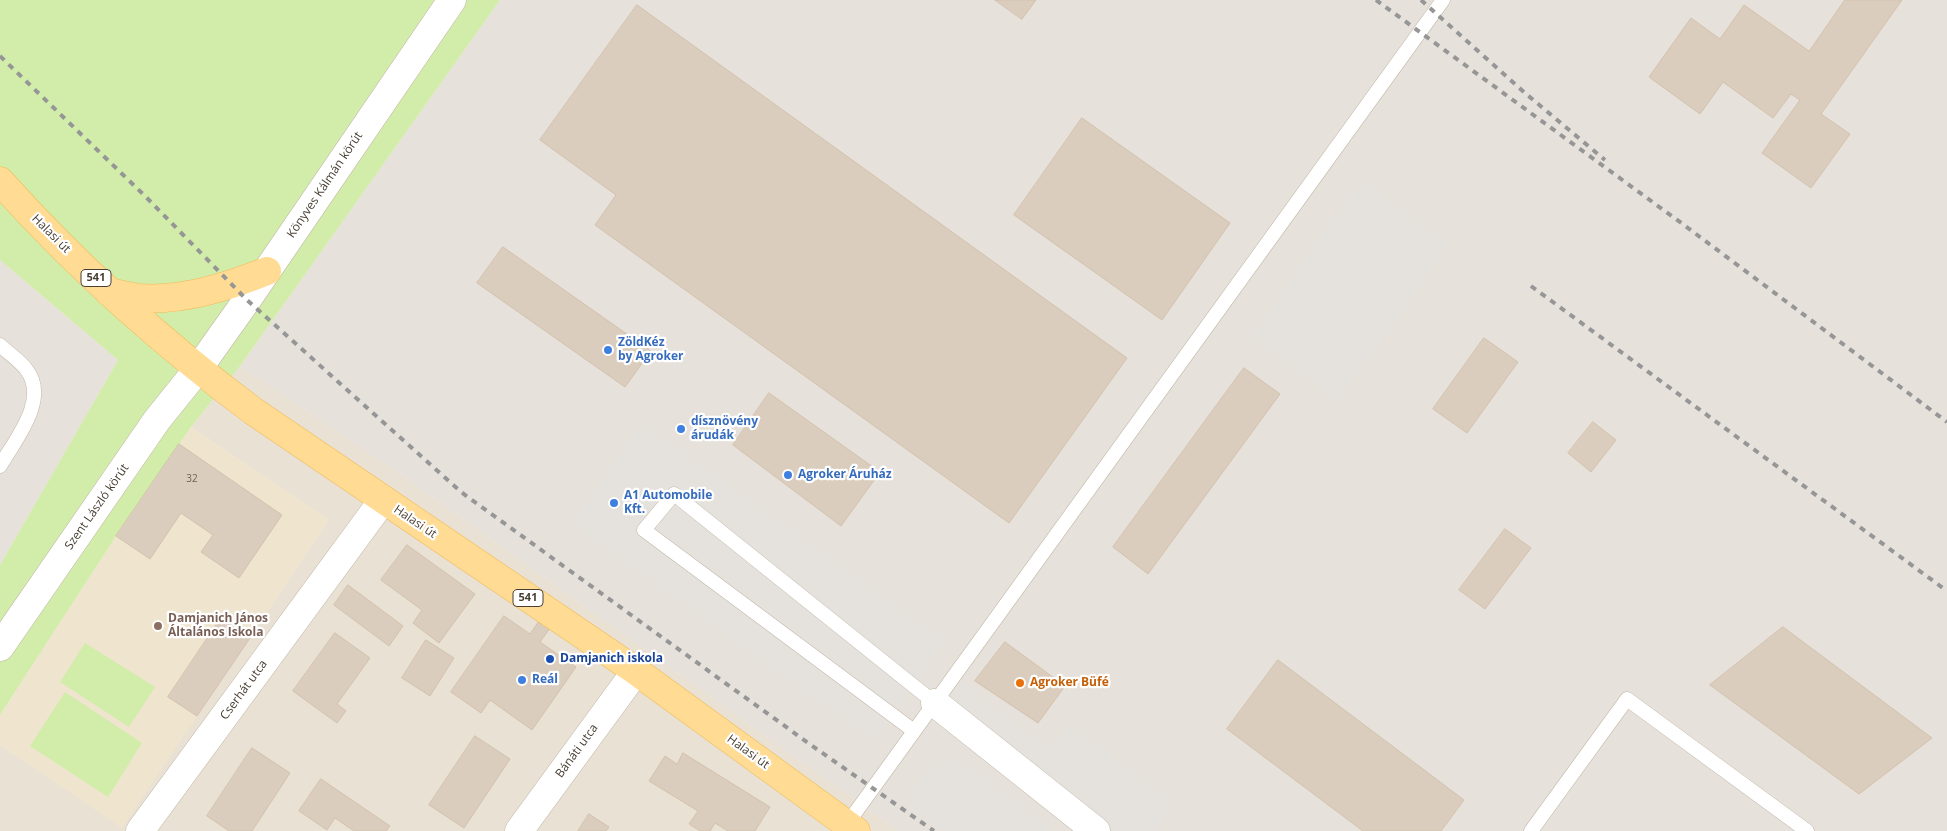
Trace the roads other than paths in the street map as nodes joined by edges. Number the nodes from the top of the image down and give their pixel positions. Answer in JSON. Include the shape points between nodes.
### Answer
{"nodes":[{"id":1,"x":452,"y":0,"type":"edge"},
{"id":2,"x":1443,"y":0,"type":"edge"},
{"id":3,"x":0,"y":181,"type":"edge"},
{"id":4,"x":267,"y":271,"type":"junction"},
{"id":5,"x":109,"y":292,"type":"junction"},
{"id":6,"x":0,"y":345,"type":"edge"},
{"id":7,"x":198,"y":369,"type":"junction"},
{"id":8,"x":0,"y":466,"type":"edge"},
{"id":9,"x":383,"y":500,"type":"junction"},
{"id":10,"x":0,"y":647,"type":"edge"},
{"id":11,"x":636,"y":671,"type":"junction"},
{"id":12,"x":935,"y":703,"type":"junction"},
{"id":13,"x":914,"y":731,"type":"junction"},
{"id":14,"x":852,"y":828,"type":"edge"},
{"id":15,"x":140,"y":831,"type":"edge"},
{"id":16,"x":518,"y":831,"type":"edge"},
{"id":17,"x":1096,"y":831,"type":"edge"},
{"id":18,"x":1531,"y":831,"type":"edge"},
{"id":19,"x":1807,"y":831,"type":"edge"}],
"edges":[{"from":1,"to":4,"type":"street","name":"Könyves Kálmán körút"},
{"from":2,"to":12,"type":"lane"},
{"from":3,"to":5,"type":"main road","name":"Halasi út","number":"541"},
{"from":4,"to":5,"type":"main road","via":[[232,285],[184,296],[139,298]]},
{"from":4,"to":7,"type":"street","name":"Könyves Kálmán körút"},
{"from":5,"to":7,"type":"main road","name":"Halasi út","number":"541"},
{"from":6,"to":8,"type":"lane","via":[[25,368],[34,386],[31,409]]},
{"from":7,"to":9,"type":"main road","name":"Halasi út","number":"541"},
{"from":7,"to":10,"type":"street","name":"Szent László körút","via":[[157,420]]},
{"from":9,"to":11,"type":"main road","name":"Halasi út","number":"541"},
{"from":9,"to":15,"type":"street","name":"Cserhát utca"},
{"from":11,"to":14,"type":"main road","name":"Halasi út","number":"541"},
{"from":11,"to":16,"type":"street","name":"Bánáti utca"},
{"from":12,"to":13,"type":"lane"},
{"from":12,"to":13,"type":"lane","via":[[674,494],[644,530]]},
{"from":12,"to":17,"type":"street"},
{"from":13,"to":14,"type":"lane"},
{"from":18,"to":19,"type":"lane","via":[[1627,699]]}]}
